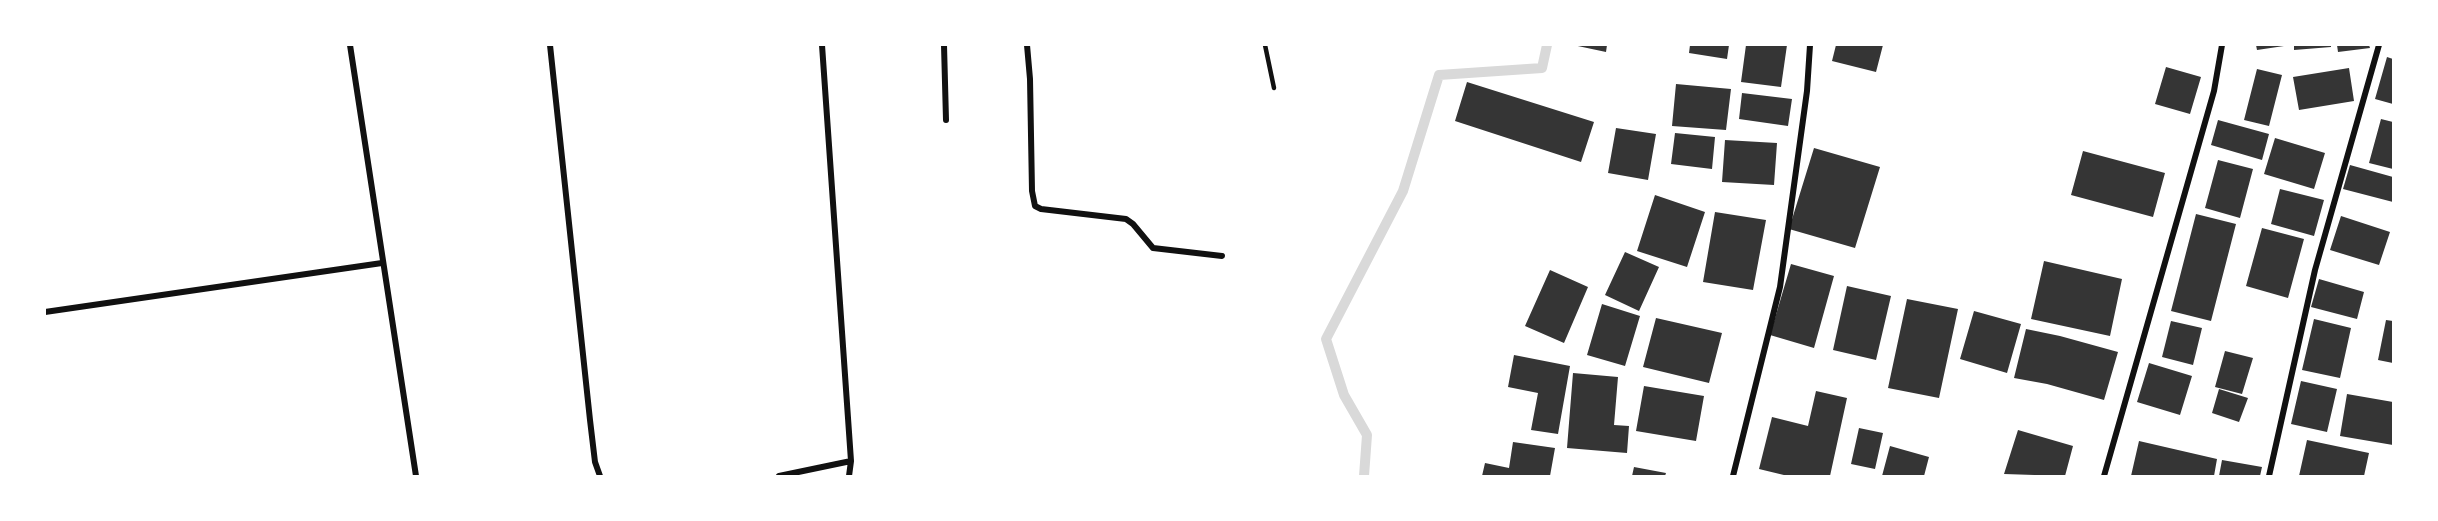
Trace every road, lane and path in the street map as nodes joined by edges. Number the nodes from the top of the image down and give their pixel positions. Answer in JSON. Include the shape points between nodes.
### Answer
{"nodes":[{"id":1,"x":350,"y":45,"type":"edge"},
{"id":2,"x":550,"y":45,"type":"edge"},
{"id":3,"x":822,"y":45,"type":"edge"},
{"id":4,"x":944,"y":45,"type":"edge"},
{"id":5,"x":1027,"y":45,"type":"edge"},
{"id":6,"x":1265,"y":45,"type":"edge"},
{"id":7,"x":1810,"y":45,"type":"edge"},
{"id":8,"x":2222,"y":45,"type":"edge"},
{"id":9,"x":2379,"y":45,"type":"edge"},
{"id":10,"x":1274,"y":88,"type":"dead end"},
{"id":11,"x":946,"y":120,"type":"dead end"},
{"id":12,"x":1222,"y":256,"type":"dead end"},
{"id":13,"x":382,"y":263,"type":"junction"},
{"id":14,"x":45,"y":312,"type":"edge"},
{"id":15,"x":851,"y":460,"type":"junction"},
{"id":16,"x":416,"y":476,"type":"edge"},
{"id":17,"x":600,"y":476,"type":"edge"},
{"id":18,"x":780,"y":476,"type":"edge"},
{"id":19,"x":849,"y":476,"type":"edge"},
{"id":20,"x":1732,"y":476,"type":"edge"},
{"id":21,"x":2104,"y":476,"type":"edge"},
{"id":22,"x":2269,"y":476,"type":"edge"}],
"edges":[{"from":1,"to":13,"type":"street"},
{"from":2,"to":17,"type":"street","via":[[591,430]]},
{"from":3,"to":15,"type":"street"},
{"from":4,"to":11,"type":"street"},
{"from":5,"to":12,"type":"street","via":[[1035,206],[1126,219],[1153,248]]},
{"from":6,"to":10,"type":"lane"},
{"from":7,"to":20,"type":"street","via":[[1780,287]]},
{"from":8,"to":21,"type":"street","via":[[2214,91]]},
{"from":9,"to":22,"type":"street","via":[[2315,270]]},
{"from":13,"to":14,"type":"street"},
{"from":13,"to":16,"type":"street"},
{"from":15,"to":18,"type":"street"},
{"from":15,"to":19,"type":"street"}]}
